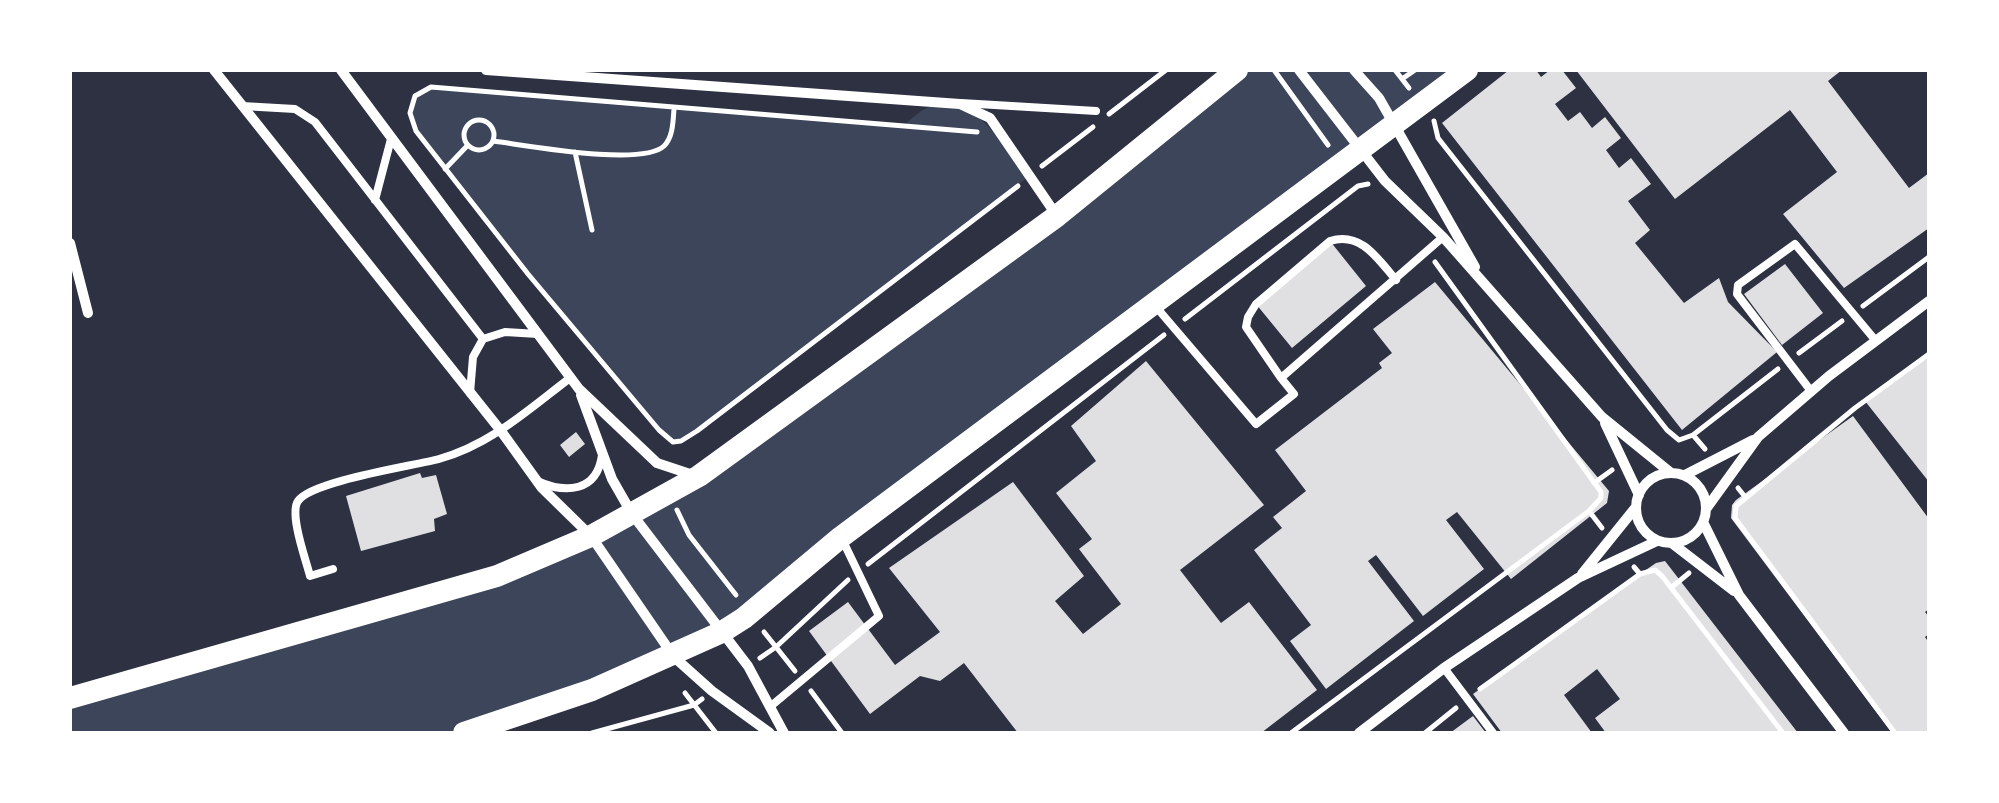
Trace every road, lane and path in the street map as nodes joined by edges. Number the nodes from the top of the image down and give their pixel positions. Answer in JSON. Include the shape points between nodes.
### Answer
{"nodes":[{"id":1,"x":214,"y":70,"type":"edge"},
{"id":2,"x":340,"y":70,"type":"edge"},
{"id":3,"x":486,"y":70,"type":"edge"},
{"id":4,"x":1166,"y":70,"type":"edge"},
{"id":5,"x":1237,"y":70,"type":"edge"},
{"id":6,"x":1274,"y":70,"type":"edge"},
{"id":7,"x":1298,"y":70,"type":"edge"},
{"id":8,"x":1354,"y":70,"type":"edge"},
{"id":9,"x":1395,"y":70,"type":"edge"},
{"id":10,"x":1415,"y":70,"type":"edge"},
{"id":11,"x":1467,"y":70,"type":"edge"},
{"id":12,"x":944,"y":102,"type":"junction"},
{"id":13,"x":242,"y":106,"type":"junction"},
{"id":14,"x":1421,"y":106,"type":"junction"},
{"id":15,"x":674,"y":109,"type":"junction"},
{"id":16,"x":1096,"y":110,"type":"dead end"},
{"id":17,"x":1396,"y":124,"type":"junction"},
{"id":18,"x":982,"y":133,"type":"dead end"},
{"id":19,"x":391,"y":140,"type":"junction"},
{"id":20,"x":493,"y":141,"type":"junction"},
{"id":21,"x":468,"y":145,"type":"junction"},
{"id":22,"x":575,"y":152,"type":"junction"},
{"id":23,"x":1352,"y":158,"type":"junction"},
{"id":24,"x":445,"y":169,"type":"junction"},
{"id":25,"x":1010,"y":172,"type":"dead end"},
{"id":26,"x":1030,"y":175,"type":"junction"},
{"id":27,"x":1020,"y":184,"type":"junction"},
{"id":28,"x":1375,"y":184,"type":"dead end"},
{"id":29,"x":375,"y":200,"type":"junction"},
{"id":30,"x":1057,"y":216,"type":"junction"},
{"id":31,"x":592,"y":230,"type":"dead end"},
{"id":32,"x":1443,"y":237,"type":"junction"},
{"id":33,"x":70,"y":243,"type":"edge"},
{"id":34,"x":1429,"y":252,"type":"junction"},
{"id":35,"x":1929,"y":257,"type":"edge"},
{"id":36,"x":1396,"y":280,"type":"junction"},
{"id":37,"x":1482,"y":281,"type":"junction"},
{"id":38,"x":1929,"y":301,"type":"edge"},
{"id":39,"x":1154,"y":305,"type":"junction"},
{"id":40,"x":88,"y":313,"type":"dead end"},
{"id":41,"x":1852,"y":314,"type":"junction"},
{"id":42,"x":1175,"y":327,"type":"junction"},
{"id":43,"x":538,"y":334,"type":"junction"},
{"id":44,"x":483,"y":339,"type":"junction"},
{"id":45,"x":1876,"y":341,"type":"junction"},
{"id":46,"x":1929,"y":354,"type":"edge"},
{"id":47,"x":1789,"y":361,"type":"junction"},
{"id":48,"x":570,"y":378,"type":"junction"},
{"id":49,"x":1281,"y":378,"type":"junction"},
{"id":50,"x":579,"y":389,"type":"junction"},
{"id":51,"x":1811,"y":391,"type":"junction"},
{"id":52,"x":470,"y":392,"type":"junction"},
{"id":53,"x":1602,"y":417,"type":"junction"},
{"id":54,"x":501,"y":431,"type":"junction"},
{"id":55,"x":1693,"y":435,"type":"junction"},
{"id":56,"x":1758,"y":437,"type":"junction"},
{"id":57,"x":602,"y":450,"type":"junction"},
{"id":58,"x":1714,"y":460,"type":"junction"},
{"id":59,"x":1670,"y":473,"type":"junction"},
{"id":60,"x":1685,"y":475,"type":"junction"},
{"id":61,"x":699,"y":476,"type":"junction"},
{"id":62,"x":1729,"y":478,"type":"junction"},
{"id":63,"x":538,"y":481,"type":"junction"},
{"id":64,"x":670,"y":494,"type":"junction"},
{"id":65,"x":1746,"y":498,"type":"junction"},
{"id":66,"x":1637,"y":501,"type":"junction"},
{"id":67,"x":1706,"y":510,"type":"junction"},
{"id":68,"x":1589,"y":511,"type":"junction"},
{"id":69,"x":632,"y":514,"type":"junction"},
{"id":70,"x":1704,"y":522,"type":"junction"},
{"id":71,"x":591,"y":536,"type":"junction"},
{"id":72,"x":841,"y":537,"type":"junction"},
{"id":73,"x":1610,"y":538,"type":"junction"},
{"id":74,"x":1657,"y":541,"type":"junction"},
{"id":75,"x":1673,"y":544,"type":"junction"},
{"id":76,"x":1624,"y":556,"type":"junction"},
{"id":77,"x":333,"y":570,"type":"dead end"},
{"id":78,"x":858,"y":572,"type":"junction"},
{"id":79,"x":1640,"y":574,"type":"junction"},
{"id":80,"x":1578,"y":578,"type":"junction"},
{"id":81,"x":1739,"y":595,"type":"junction"},
{"id":82,"x":750,"y":612,"type":"junction"},
{"id":83,"x":722,"y":632,"type":"junction"},
{"id":84,"x":668,"y":658,"type":"junction"},
{"id":85,"x":1444,"y":668,"type":"junction"},
{"id":86,"x":802,"y":679,"type":"junction"},
{"id":87,"x":70,"y":698,"type":"edge"},
{"id":88,"x":1467,"y":699,"type":"junction"},
{"id":89,"x":694,"y":704,"type":"junction"},
{"id":90,"x":771,"y":706,"type":"junction"},
{"id":91,"x":464,"y":733,"type":"edge"},
{"id":92,"x":592,"y":733,"type":"edge"},
{"id":93,"x":716,"y":733,"type":"edge"},
{"id":94,"x":770,"y":733,"type":"edge"},
{"id":95,"x":784,"y":733,"type":"edge"},
{"id":96,"x":842,"y":733,"type":"edge"},
{"id":97,"x":1290,"y":733,"type":"edge"},
{"id":98,"x":1359,"y":733,"type":"edge"},
{"id":99,"x":1425,"y":733,"type":"edge"},
{"id":100,"x":1493,"y":733,"type":"edge"},
{"id":101,"x":1782,"y":733,"type":"edge"},
{"id":102,"x":1844,"y":733,"type":"edge"},
{"id":103,"x":1896,"y":733,"type":"edge"}],
"edges":[{"from":1,"to":13,"type":"street"},
{"from":2,"to":19,"type":"street"},
{"from":3,"to":12,"type":"street"},
{"from":4,"to":26,"type":"path"},
{"from":5,"to":30,"type":"highway"},
{"from":6,"to":23,"type":"path"},
{"from":7,"to":23,"type":"street"},
{"from":8,"to":17,"type":"street"},
{"from":9,"to":10,"type":"path","via":[[1404,82]]},
{"from":11,"to":14,"type":"highway"},
{"from":12,"to":16,"type":"lane"},
{"from":12,"to":26,"type":"street","via":[[990,118]]},
{"from":13,"to":29,"type":"lane","via":[[285,107],[309,116]]},
{"from":13,"to":52,"type":"street"},
{"from":14,"to":17,"type":"highway"},
{"from":14,"to":55,"type":"path","via":[[1436,123],[1438,138],[1667,430],[1679,440]]},
{"from":15,"to":18,"type":"path"},
{"from":15,"to":22,"type":"path","via":[[666,144],[654,154]]},
{"from":15,"to":24,"type":"path","via":[[431,87],[411,104],[412,123]]},
{"from":17,"to":23,"type":"highway"},
{"from":17,"to":37,"type":"street"},
{"from":19,"to":29,"type":"lane"},
{"from":19,"to":43,"type":"street"},
{"from":20,"to":21,"type":"path","via":[[481,150]]},
{"from":20,"to":21,"type":"path","via":[[489,123],[474,120],[464,131]]},
{"from":20,"to":22,"type":"path"},
{"from":21,"to":24,"type":"path"},
{"from":22,"to":31,"type":"path"},
{"from":23,"to":32,"type":"street"},
{"from":23,"to":39,"type":"highway"},
{"from":24,"to":27,"type":"path","via":[[673,442]]},
{"from":25,"to":27,"type":"path"},
{"from":26,"to":27,"type":"path"},
{"from":26,"to":30,"type":"street"},
{"from":28,"to":42,"type":"path","via":[[1358,186]]},
{"from":29,"to":44,"type":"lane"},
{"from":30,"to":61,"type":"highway"},
{"from":32,"to":34,"type":"lane"},
{"from":32,"to":37,"type":"street"},
{"from":33,"to":40,"type":"street"},
{"from":34,"to":36,"type":"lane"},
{"from":34,"to":68,"type":"path","via":[[1601,492]]},
{"from":35,"to":41,"type":"path"},
{"from":36,"to":49,"type":"lane"},
{"from":36,"to":49,"type":"lane","via":[[1369,249],[1341,237],[1256,304],[1246,327]]},
{"from":37,"to":53,"type":"street"},
{"from":38,"to":45,"type":"street"},
{"from":39,"to":42,"type":"lane"},
{"from":39,"to":72,"type":"highway"},
{"from":41,"to":45,"type":"lane"},
{"from":41,"to":47,"type":"path"},
{"from":41,"to":47,"type":"lane","via":[[1790,246],[1736,290]]},
{"from":42,"to":49,"type":"lane","via":[[1256,424],[1294,394]]},
{"from":42,"to":78,"type":"path"},
{"from":43,"to":44,"type":"lane","via":[[504,332]]},
{"from":43,"to":48,"type":"street"},
{"from":44,"to":52,"type":"lane","via":[[473,357]]},
{"from":45,"to":51,"type":"street"},
{"from":46,"to":65,"type":"path"},
{"from":47,"to":51,"type":"lane"},
{"from":47,"to":55,"type":"path"},
{"from":48,"to":50,"type":"street"},
{"from":48,"to":54,"type":"lane"},
{"from":50,"to":57,"type":"street"},
{"from":50,"to":61,"type":"street","via":[[657,463]]},
{"from":51,"to":56,"type":"street"},
{"from":52,"to":54,"type":"street"},
{"from":53,"to":59,"type":"street"},
{"from":53,"to":66,"type":"street"},
{"from":54,"to":63,"type":"street"},
{"from":54,"to":77,"type":"lane","via":[[435,460],[304,495],[295,516],[310,576]]},
{"from":55,"to":58,"type":"path"},
{"from":56,"to":58,"type":"street"},
{"from":56,"to":62,"type":"street"},
{"from":57,"to":63,"type":"lane","via":[[600,468],[584,486],[563,490]]},
{"from":57,"to":69,"type":"street"},
{"from":58,"to":60,"type":"street"},
{"from":59,"to":60,"type":"street"},
{"from":59,"to":66,"type":"street","via":[[1651,479]]},
{"from":60,"to":67,"type":"street","via":[[1701,489]]},
{"from":61,"to":64,"type":"highway"},
{"from":62,"to":65,"type":"path"},
{"from":62,"to":67,"type":"street"},
{"from":63,"to":71,"type":"street"},
{"from":64,"to":69,"type":"highway"},
{"from":64,"to":82,"type":"path","via":[[690,535]]},
{"from":65,"to":103,"type":"path","via":[[1735,518]]},
{"from":66,"to":73,"type":"street"},
{"from":66,"to":74,"type":"street","via":[[1641,527]]},
{"from":67,"to":70,"type":"street"},
{"from":68,"to":73,"type":"path"},
{"from":68,"to":97,"type":"path"},
{"from":69,"to":71,"type":"highway"},
{"from":69,"to":83,"type":"street"},
{"from":70,"to":75,"type":"street"},
{"from":70,"to":81,"type":"street"},
{"from":71,"to":84,"type":"street"},
{"from":71,"to":87,"type":"highway","via":[[497,576]]},
{"from":72,"to":78,"type":"lane"},
{"from":72,"to":82,"type":"highway"},
{"from":73,"to":80,"type":"street"},
{"from":74,"to":75,"type":"street"},
{"from":74,"to":76,"type":"street"},
{"from":75,"to":81,"type":"street"},
{"from":76,"to":79,"type":"path"},
{"from":76,"to":80,"type":"street"},
{"from":78,"to":86,"type":"lane","via":[[879,616]]},
{"from":78,"to":86,"type":"path","via":[[776,648]]},
{"from":79,"to":88,"type":"path"},
{"from":79,"to":101,"type":"path","via":[[1655,570],[1662,576]]},
{"from":80,"to":85,"type":"street"},
{"from":81,"to":102,"type":"street"},
{"from":82,"to":83,"type":"highway"},
{"from":83,"to":84,"type":"highway"},
{"from":83,"to":90,"type":"street"},
{"from":84,"to":89,"type":"path"},
{"from":84,"to":91,"type":"highway"},
{"from":84,"to":94,"type":"street"},
{"from":85,"to":88,"type":"lane"},
{"from":85,"to":98,"type":"street"},
{"from":86,"to":90,"type":"lane"},
{"from":86,"to":96,"type":"path"},
{"from":88,"to":99,"type":"path"},
{"from":88,"to":100,"type":"lane"},
{"from":89,"to":92,"type":"path"},
{"from":89,"to":93,"type":"path"},
{"from":90,"to":95,"type":"street"}]}
